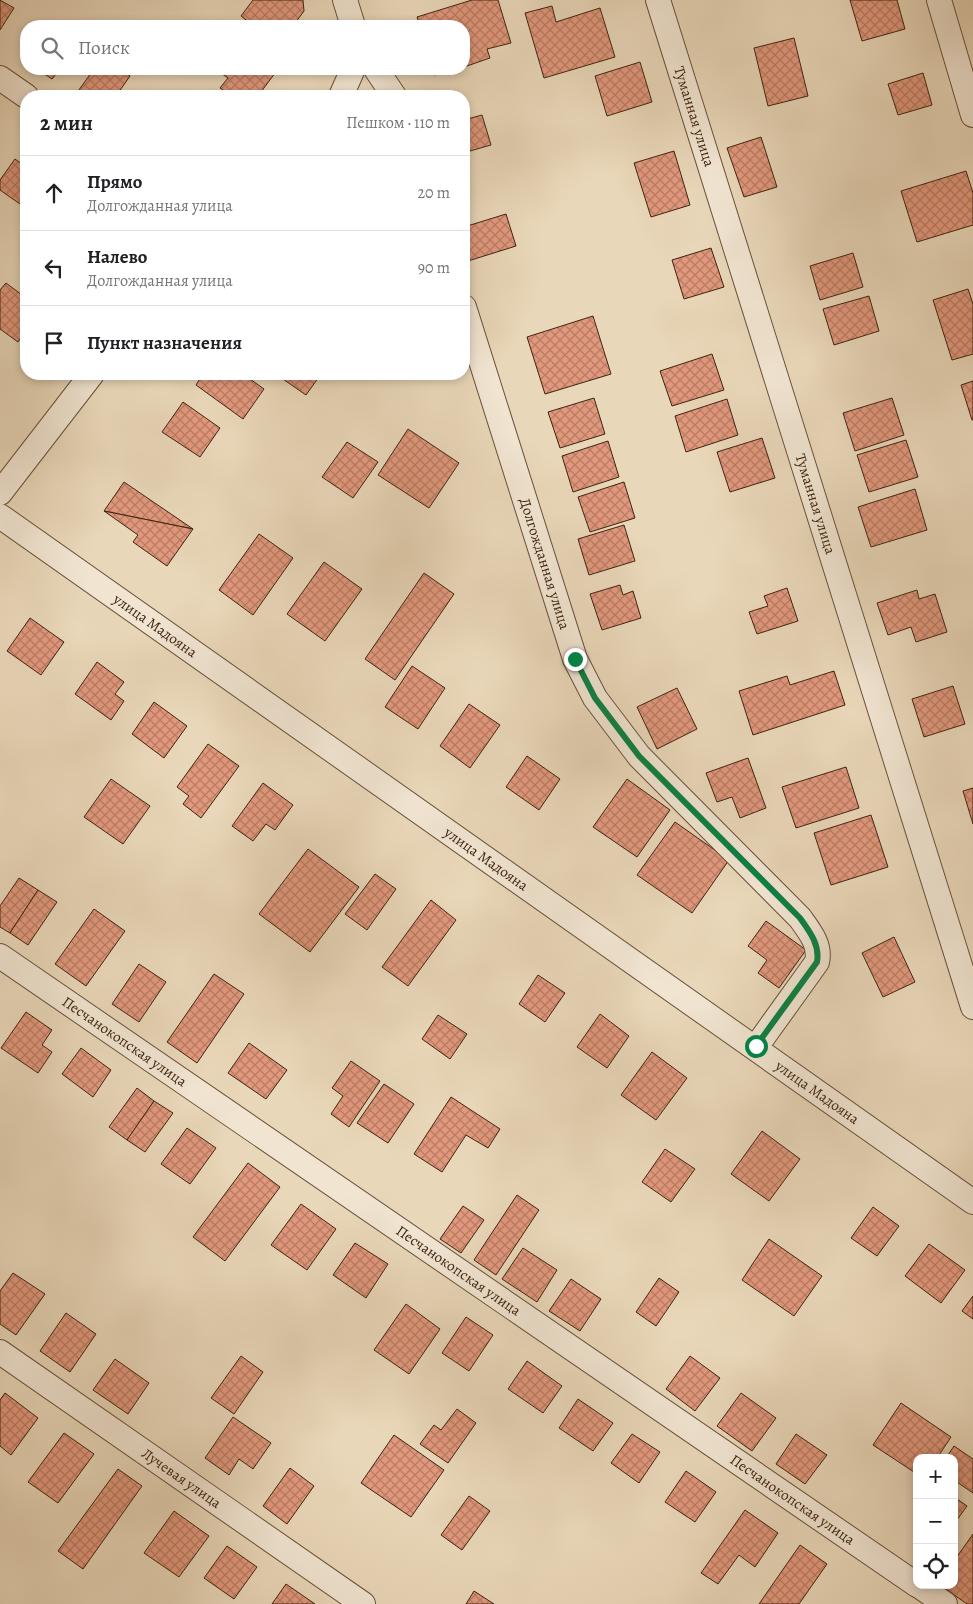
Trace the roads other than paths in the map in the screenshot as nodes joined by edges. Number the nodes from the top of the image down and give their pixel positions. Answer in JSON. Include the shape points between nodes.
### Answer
{"nodes":[{"id":1,"x":345,"y":0,"type":"edge"},
{"id":2,"x":658,"y":0,"type":"edge"},
{"id":3,"x":939,"y":0,"type":"edge"},
{"id":4,"x":351,"y":20,"type":"edge"},
{"id":5,"x":350,"y":75,"type":"edge"},
{"id":6,"x":380,"y":75,"type":"edge"},
{"id":7,"x":0,"y":78,"type":"edge"},
{"id":8,"x":344,"y":90,"type":"edge"},
{"id":9,"x":390,"y":90,"type":"edge"},
{"id":10,"x":20,"y":92,"type":"edge"},
{"id":11,"x":973,"y":115,"type":"edge"},
{"id":12,"x":470,"y":341,"type":"edge"},
{"id":13,"x":87,"y":380,"type":"edge"},
{"id":14,"x":0,"y":494,"type":"edge"},
{"id":15,"x":0,"y":516,"type":"edge"},
{"id":16,"x":0,"y":956,"type":"edge"},
{"id":17,"x":973,"y":1007,"type":"edge"},
{"id":18,"x":756,"y":1046,"type":"junction"},
{"id":19,"x":973,"y":1202,"type":"edge"},
{"id":20,"x":0,"y":1352,"type":"edge"},
{"id":21,"x":913,"y":1582,"type":"edge"},
{"id":22,"x":923,"y":1589,"type":"edge"},
{"id":23,"x":363,"y":1604,"type":"edge"},
{"id":24,"x":945,"y":1604,"type":"edge"}],
"edges":[{"from":1,"to":4,"type":"street"},
{"from":2,"to":17,"type":"street","name":"Туманная улица"},
{"from":3,"to":11,"type":"street"},
{"from":5,"to":8,"type":"street"},
{"from":6,"to":9,"type":"street"},
{"from":7,"to":10,"type":"street"},
{"from":12,"to":18,"type":"street","name":"Долгожданная улица","via":[[575,659],[595,698],[639,756],[800,918],[813,936],[819,953],[817,962]]},
{"from":13,"to":14,"type":"street"},
{"from":15,"to":18,"type":"street","name":"улица Мадояна"},
{"from":16,"to":21,"type":"street","name":"Песчанокопская улица"},
{"from":18,"to":19,"type":"street","name":"улица Мадояна"},
{"from":20,"to":23,"type":"street","name":"Лучевая улица"},
{"from":22,"to":24,"type":"street","name":"Песчанокопская улица"}]}
